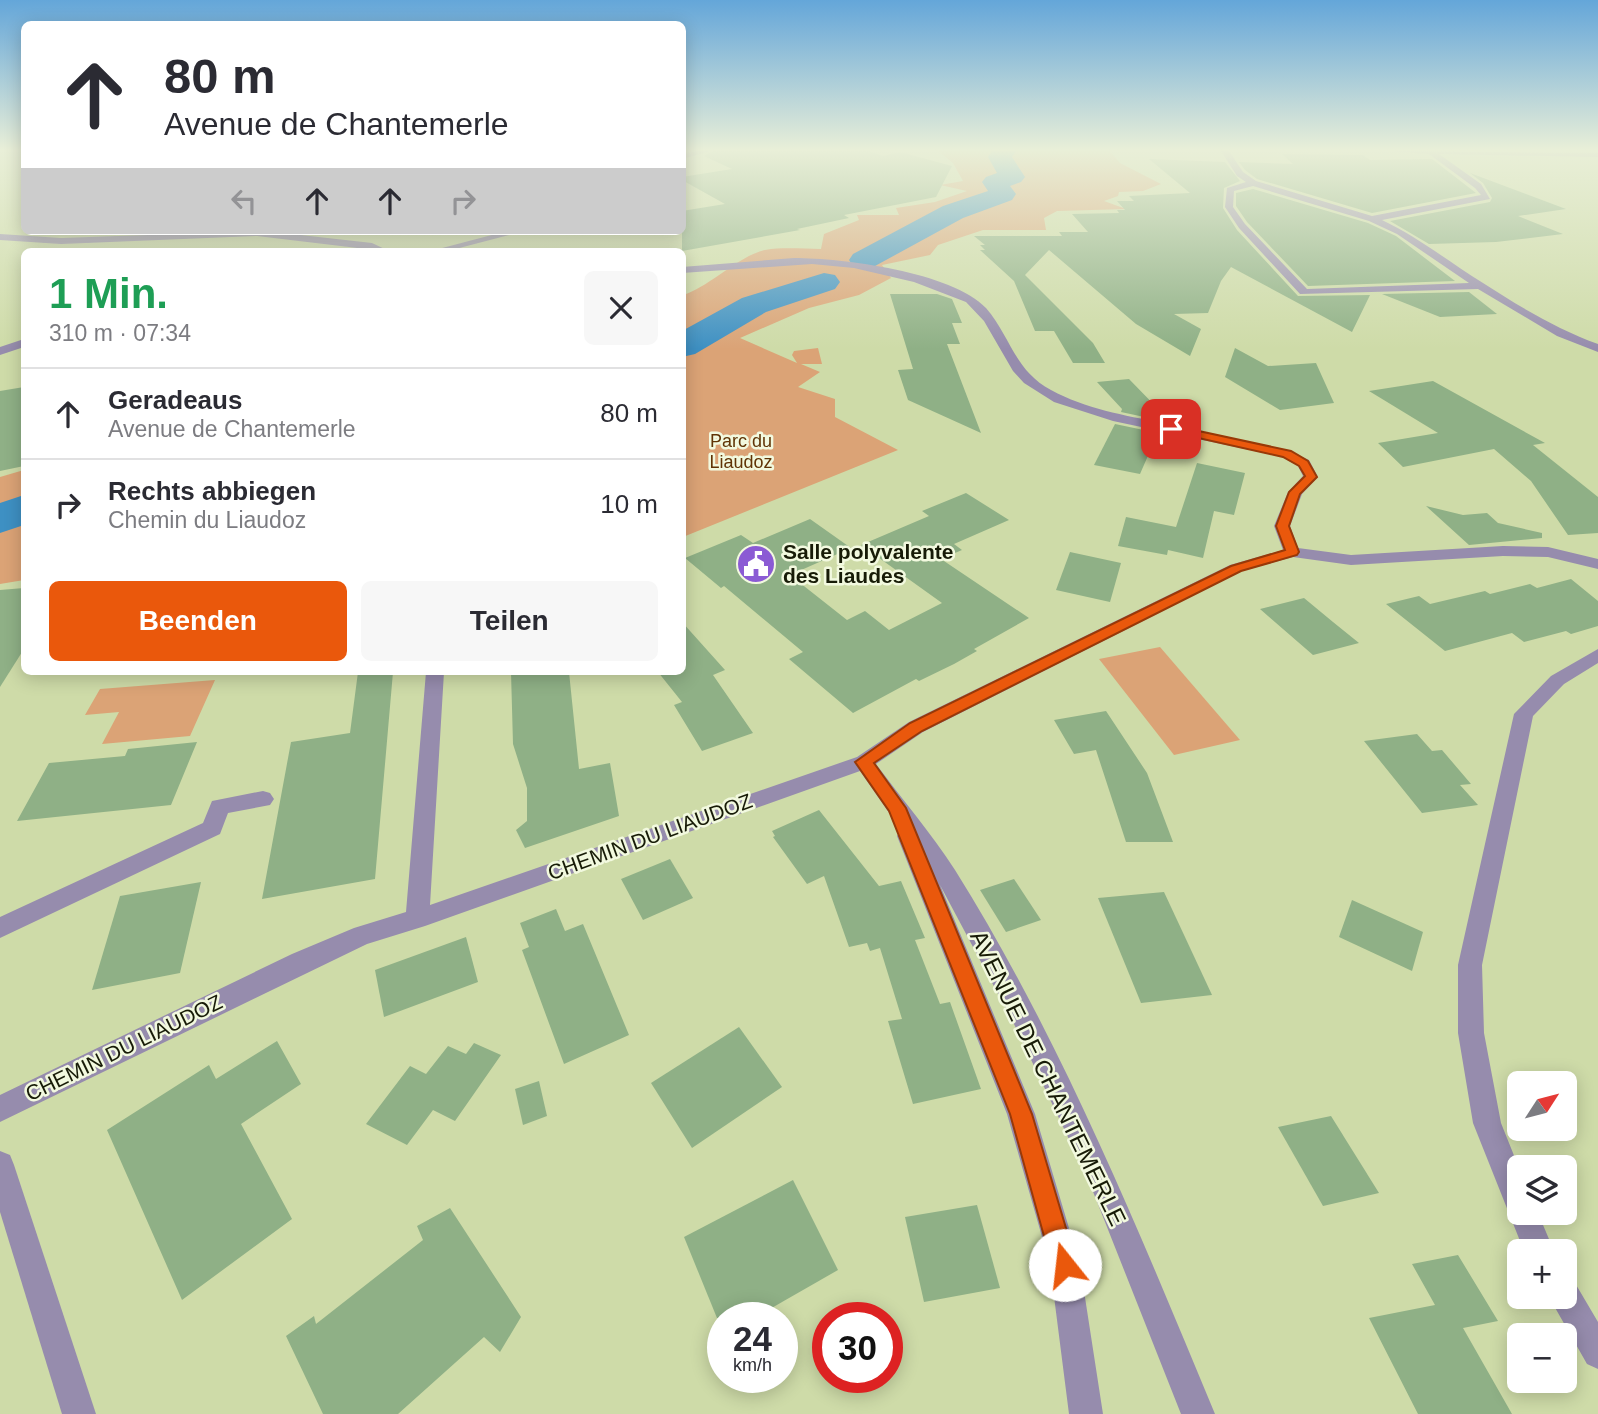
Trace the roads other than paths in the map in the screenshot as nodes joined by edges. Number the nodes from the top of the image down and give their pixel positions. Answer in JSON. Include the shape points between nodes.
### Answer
{"nodes":[{"id":1,"x":1236,"y":217,"type":"edge"},
{"id":2,"x":1365,"y":217,"type":"edge"},
{"id":3,"x":1383,"y":217,"type":"edge"},
{"id":4,"x":1372,"y":219,"type":"junction"},
{"id":5,"x":208,"y":235,"type":"edge"},
{"id":6,"x":275,"y":235,"type":"edge"},
{"id":7,"x":502,"y":235,"type":"edge"},
{"id":8,"x":0,"y":237,"type":"edge"},
{"id":9,"x":377,"y":248,"type":"edge"},
{"id":10,"x":449,"y":248,"type":"edge"},
{"id":11,"x":686,"y":270,"type":"edge"},
{"id":12,"x":1480,"y":286,"type":"junction"},
{"id":13,"x":21,"y":344,"type":"edge"},
{"id":14,"x":1598,"y":348,"type":"edge"},
{"id":15,"x":0,"y":351,"type":"edge"},
{"id":16,"x":1292,"y":552,"type":"junction"},
{"id":17,"x":1598,"y":565,"type":"edge"},
{"id":18,"x":1598,"y":655,"type":"edge"},
{"id":19,"x":435,"y":675,"type":"edge"},
{"id":20,"x":863,"y":762,"type":"junction"},
{"id":21,"x":263,"y":799,"type":"dead end"},
{"id":22,"x":897,"y":808,"type":"junction"},
{"id":23,"x":417,"y":919,"type":"junction"},
{"id":24,"x":0,"y":928,"type":"edge"},
{"id":25,"x":0,"y":1109,"type":"edge"},
{"id":26,"x":0,"y":1165,"type":"edge"},
{"id":27,"x":1507,"y":1174,"type":"edge"},
{"id":28,"x":1573,"y":1309,"type":"edge"},
{"id":29,"x":1598,"y":1353,"type":"edge"},
{"id":30,"x":79,"y":1414,"type":"edge"},
{"id":31,"x":1086,"y":1414,"type":"edge"},
{"id":32,"x":1198,"y":1414,"type":"edge"}],
"edges":[{"from":1,"to":12,"type":"street","via":[[1304,292]]},
{"from":2,"to":4,"type":"street"},
{"from":3,"to":4,"type":"street"},
{"from":4,"to":12,"type":"street","via":[[1400,232]]},
{"from":5,"to":8,"type":"street","via":[[61,241]]},
{"from":6,"to":9,"type":"street"},
{"from":7,"to":10,"type":"street"},
{"from":11,"to":16,"type":"street","via":[[820,261],[874,270],[956,293],[982,308],[1012,363],[1029,381],[1051,394],[1116,417],[1287,454],[1304,463],[1311,477],[1295,492],[1282,526]]},
{"from":12,"to":14,"type":"street","via":[[1561,334]]},
{"from":13,"to":15,"type":"street"},
{"from":16,"to":17,"type":"street","via":[[1350,560],[1548,552]]},
{"from":16,"to":20,"type":"street","name":"CHEMIN DU LIAUDOZ","via":[[1225,574],[916,727]]},
{"from":18,"to":27,"type":"street","via":[[1567,671],[1524,714],[1470,965],[1471,1033],[1487,1123]]},
{"from":19,"to":23,"type":"street"},
{"from":20,"to":22,"type":"street","name":"AVENUE DE CHANTEMERLE"},
{"from":20,"to":23,"type":"street","name":"CHEMIN DU LIAUDOZ"},
{"from":21,"to":24,"type":"street","via":[[220,807],[212,828]]},
{"from":22,"to":31,"type":"street","via":[[1021,1114],[1065,1265]]},
{"from":22,"to":32,"type":"street","name":"AVENUE DE CHANTEMERLE","via":[[946,876],[1022,1014],[1100,1171]]},
{"from":23,"to":25,"type":"street","name":"CHEMIN DU LIAUDOZ","via":[[362,935],[301,962]]},
{"from":26,"to":30,"type":"street"},
{"from":28,"to":29,"type":"street"}]}
